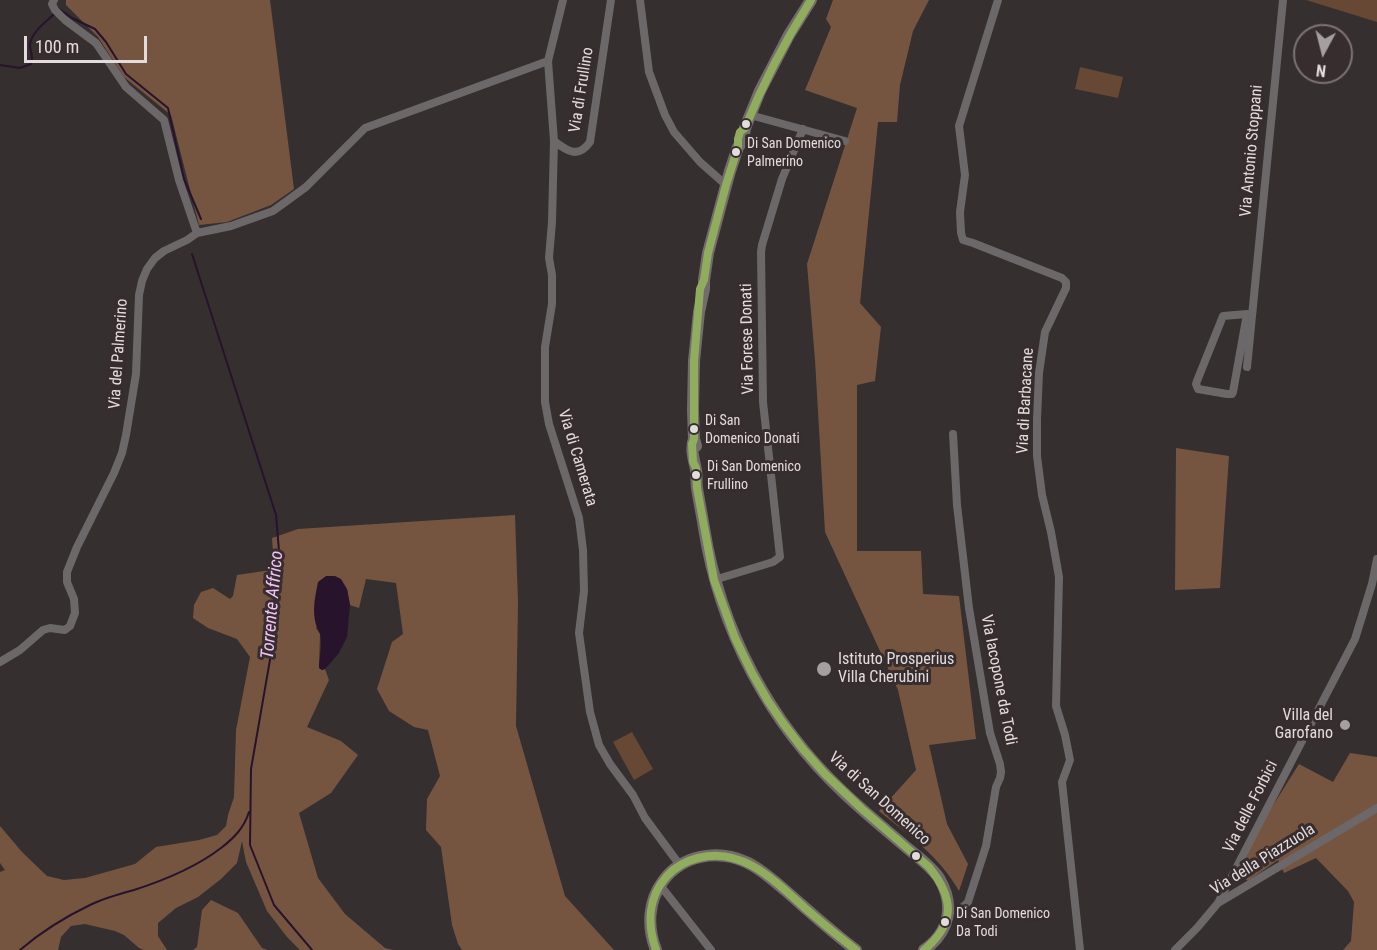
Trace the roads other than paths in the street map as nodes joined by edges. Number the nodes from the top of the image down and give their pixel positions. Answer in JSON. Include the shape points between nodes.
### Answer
{"nodes":[{"id":1,"x":563,"y":0,"type":"edge"},
{"id":2,"x":611,"y":0,"type":"edge"},
{"id":3,"x":640,"y":0,"type":"edge"},
{"id":4,"x":811,"y":0,"type":"edge"},
{"id":5,"x":998,"y":0,"type":"edge"},
{"id":6,"x":1283,"y":0,"type":"edge"},
{"id":7,"x":51,"y":1,"type":"edge"},
{"id":8,"x":548,"y":61,"type":"junction"},
{"id":9,"x":750,"y":115,"type":"junction"},
{"id":10,"x":802,"y":129,"type":"junction"},
{"id":11,"x":554,"y":141,"type":"junction"},
{"id":12,"x":845,"y":141,"type":"dead end"},
{"id":13,"x":706,"y":168,"type":"junction"},
{"id":14,"x":730,"y":171,"type":"junction"},
{"id":15,"x":726,"y":185,"type":"junction"},
{"id":16,"x":197,"y":233,"type":"junction"},
{"id":17,"x":1252,"y":306,"type":"junction"},
{"id":18,"x":1247,"y":314,"type":"junction"},
{"id":19,"x":1247,"y":366,"type":"dead end"},
{"id":20,"x":953,"y":434,"type":"dead end"},
{"id":21,"x":1377,"y":559,"type":"edge"},
{"id":22,"x":714,"y":580,"type":"junction"},
{"id":23,"x":0,"y":662,"type":"edge"},
{"id":24,"x":1377,"y":808,"type":"edge"},
{"id":25,"x":679,"y":864,"type":"junction"},
{"id":26,"x":660,"y":885,"type":"junction"},
{"id":27,"x":1218,"y":903,"type":"junction"},
{"id":28,"x":947,"y":911,"type":"junction"},
{"id":29,"x":656,"y":950,"type":"edge"},
{"id":30,"x":711,"y":950,"type":"edge"},
{"id":31,"x":856,"y":950,"type":"edge"},
{"id":32,"x":924,"y":950,"type":"edge"},
{"id":33,"x":1080,"y":950,"type":"edge"},
{"id":34,"x":1174,"y":950,"type":"edge"}],
"edges":[{"from":1,"to":8,"type":"street","name":"Via di Camerata"},
{"from":2,"to":11,"type":"street","name":"Via di Frullino","via":[[590,142],[575,152]]},
{"from":3,"to":13,"type":"street","via":[[649,72],[665,115],[674,132]]},
{"from":4,"to":9,"type":"main road","name":"Via di San Domenico"},
{"from":5,"to":33,"type":"street","name":"Via di Barbacane","via":[[959,126],[965,175],[961,233],[966,242],[1066,282],[1045,332],[1039,373],[1037,456],[1059,577],[1056,706],[1070,759],[1062,782]]},
{"from":6,"to":17,"type":"street","name":"Via Antonio Stoppani"},
{"from":7,"to":16,"type":"street","via":[[65,20],[96,44],[126,87],[164,120]]},
{"from":8,"to":11,"type":"street","name":"Via di Camerata"},
{"from":8,"to":16,"type":"street","name":"Via del Palmerino","via":[[365,128],[306,187],[273,211]]},
{"from":9,"to":10,"type":"street"},
{"from":9,"to":14,"type":"main road","name":"Via di San Domenico","via":[[739,136]]},
{"from":10,"to":12,"type":"street"},
{"from":10,"to":22,"type":"street","name":"Via Forese Donati","via":[[782,179],[761,252],[764,402],[780,557]]},
{"from":11,"to":25,"type":"street","name":"Via di Camerata","via":[[549,258],[552,304],[545,348],[545,402],[579,518],[584,550],[579,633],[590,712],[599,745],[610,764]]},
{"from":13,"to":14,"type":"street"},
{"from":13,"to":15,"type":"street"},
{"from":14,"to":15,"type":"main road","name":"Via di San Domenico"},
{"from":15,"to":22,"type":"main road","name":"Via di San Domenico","via":[[708,253],[694,361],[693,462]]},
{"from":16,"to":23,"type":"street","name":"Via del Palmerino","via":[[155,258],[142,281],[136,374],[126,435],[114,473],[67,572],[75,613],[70,626],[65,630],[43,630]]},
{"from":17,"to":18,"type":"street","name":"Via Antonio Stoppani","via":[[1248,306]]},
{"from":17,"to":19,"type":"street","name":"Via Antonio Stoppani"},
{"from":18,"to":18,"type":"street","name":"Via Antonio Stoppani","via":[[1223,316],[1197,381],[1198,389],[1232,394]]},
{"from":20,"to":28,"type":"street","name":"Via Iacopone da Todi","via":[[969,608],[990,733],[1001,772],[986,846],[968,902],[959,910]]},
{"from":21,"to":27,"type":"street","name":"Via delle Forbici","via":[[1355,639]]},
{"from":22,"to":28,"type":"main road","name":"Via di San Domenico","via":[[735,638],[776,712],[843,793],[936,875]]},
{"from":24,"to":27,"type":"street","name":"Via della Piazzuola"},
{"from":25,"to":26,"type":"main road"},
{"from":25,"to":31,"type":"main road","via":[[710,855],[746,862]]},
{"from":26,"to":29,"type":"main road","via":[[650,918]]},
{"from":26,"to":30,"type":"street"},
{"from":27,"to":34,"type":"street","name":"Via della Piazzuola"},
{"from":28,"to":32,"type":"main road","via":[[943,933]]}]}
